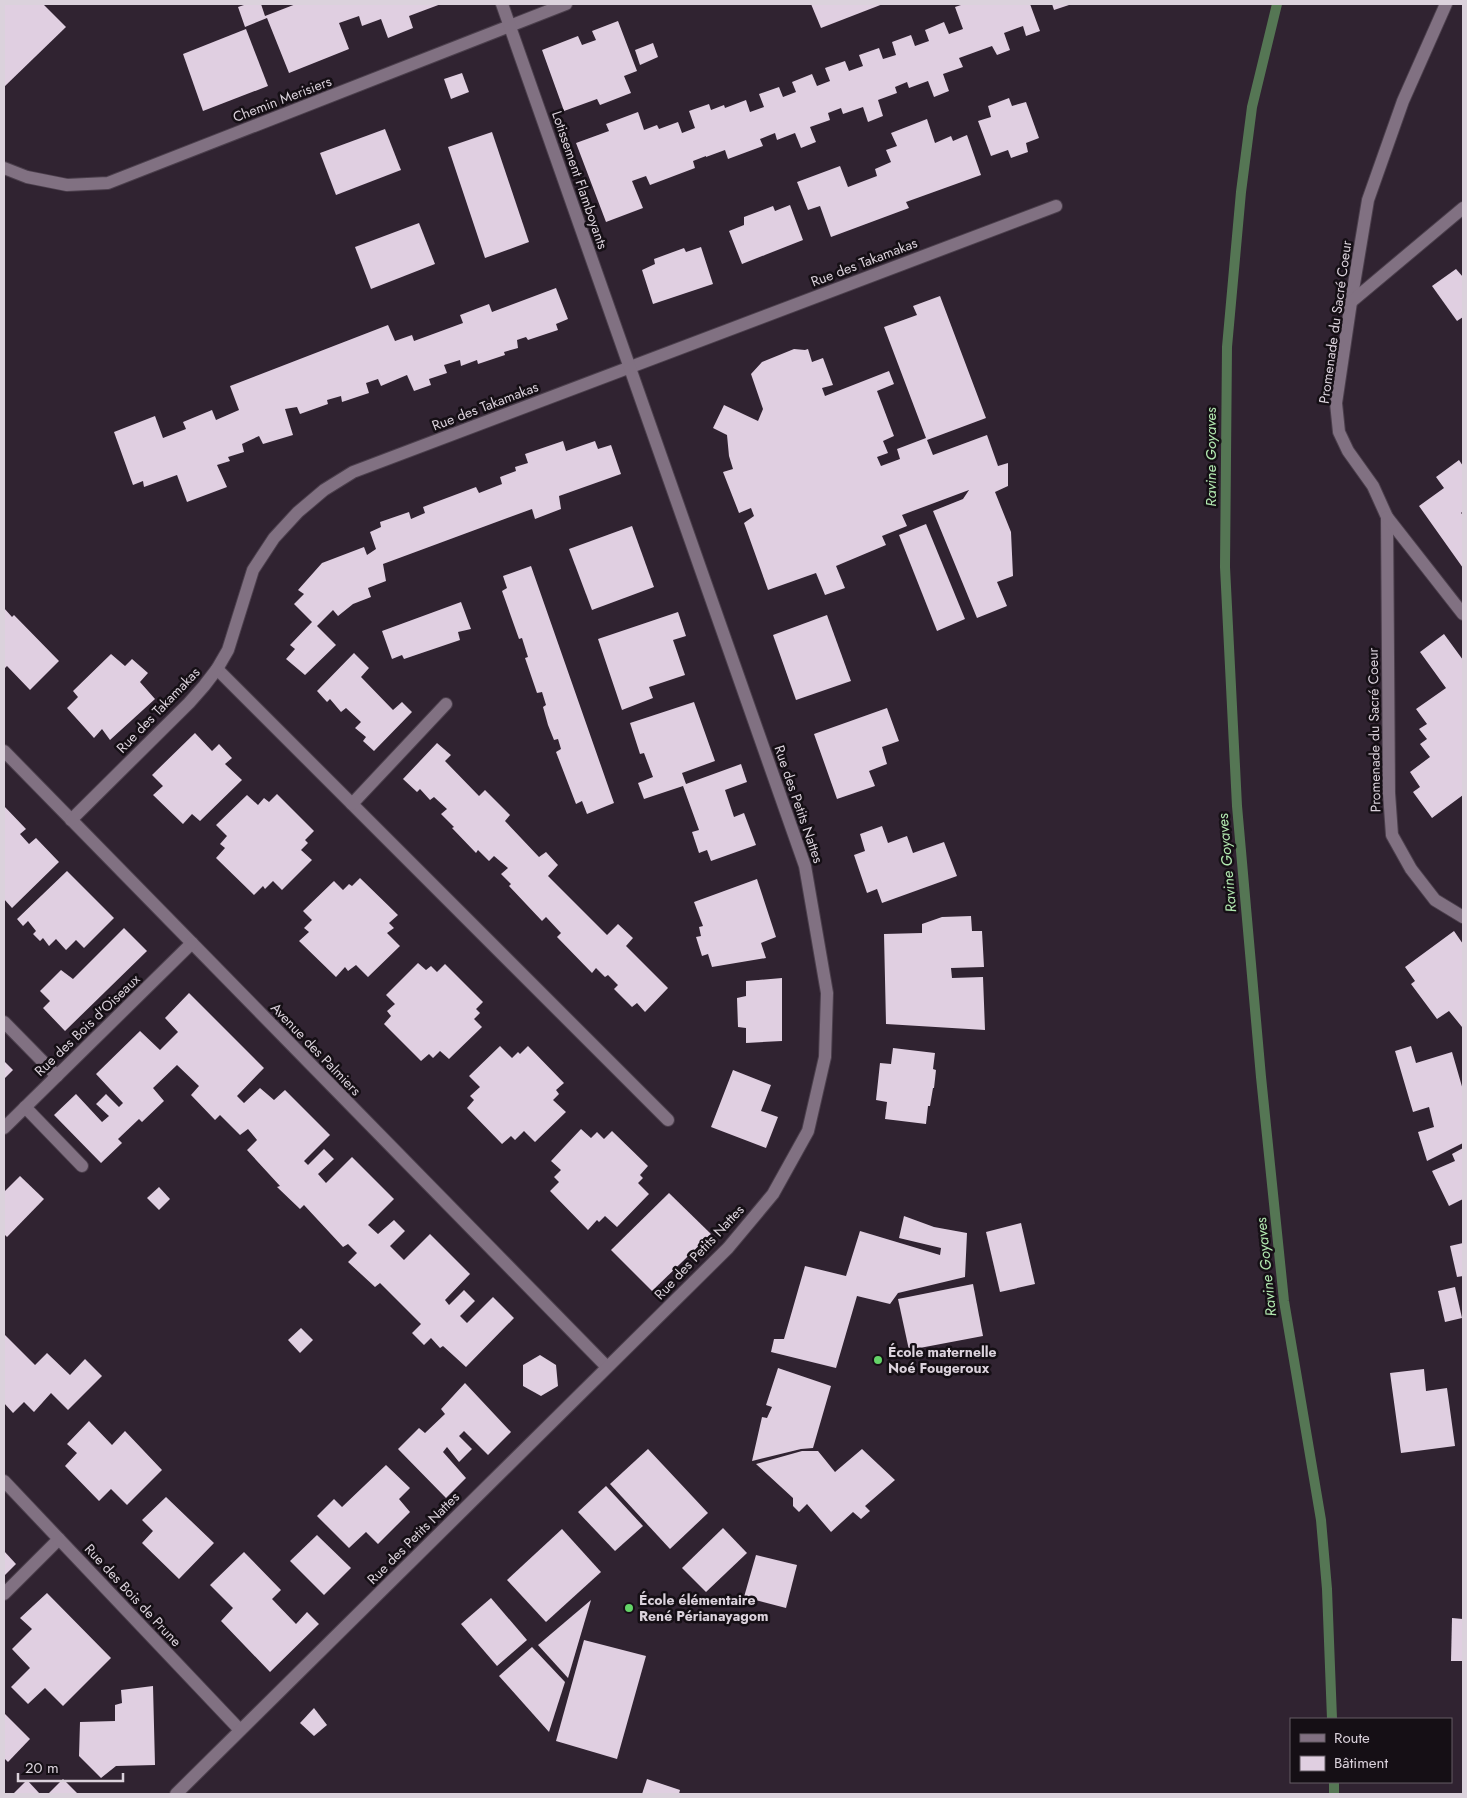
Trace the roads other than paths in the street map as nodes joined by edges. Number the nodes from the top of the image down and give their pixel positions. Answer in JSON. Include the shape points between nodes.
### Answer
{"nodes":[{"id":1,"x":502,"y":4,"type":"edge"},
{"id":2,"x":566,"y":4,"type":"edge"},
{"id":3,"x":1446,"y":4,"type":"edge"},
{"id":4,"x":510,"y":26,"type":"junction"},
{"id":5,"x":4,"y":168,"type":"edge"},
{"id":6,"x":1056,"y":206,"type":"dead end"},
{"id":7,"x":1463,"y":208,"type":"edge"},
{"id":8,"x":1351,"y":302,"type":"junction"},
{"id":9,"x":630,"y":366,"type":"junction"},
{"id":10,"x":1387,"y":517,"type":"junction"},
{"id":11,"x":1463,"y":614,"type":"edge"},
{"id":12,"x":217,"y":669,"type":"junction"},
{"id":13,"x":446,"y":704,"type":"dead end"},
{"id":14,"x":4,"y":751,"type":"edge"},
{"id":15,"x":352,"y":804,"type":"junction"},
{"id":16,"x":71,"y":820,"type":"junction"},
{"id":17,"x":1463,"y":917,"type":"edge"},
{"id":18,"x":192,"y":943,"type":"junction"},
{"id":19,"x":4,"y":1022,"type":"edge"},
{"id":20,"x":56,"y":1076,"type":"junction"},
{"id":21,"x":25,"y":1107,"type":"junction"},
{"id":22,"x":668,"y":1120,"type":"dead end"},
{"id":23,"x":4,"y":1128,"type":"edge"},
{"id":24,"x":82,"y":1166,"type":"dead end"},
{"id":25,"x":608,"y":1367,"type":"junction"},
{"id":26,"x":4,"y":1481,"type":"edge"},
{"id":27,"x":59,"y":1539,"type":"junction"},
{"id":28,"x":4,"y":1594,"type":"edge"},
{"id":29,"x":240,"y":1730,"type":"junction"},
{"id":30,"x":176,"y":1794,"type":"edge"}],
"edges":[{"from":1,"to":4,"type":"street","name":"Lotissement Flamboyants"},
{"from":2,"to":4,"type":"street","name":"Chemin Merisiers"},
{"from":3,"to":8,"type":"street","name":"Promenade du Sacré Coeur","via":[[1403,101],[1368,200]]},
{"from":4,"to":5,"type":"street","name":"Chemin Merisiers","via":[[108,183],[67,185],[27,177]]},
{"from":4,"to":9,"type":"street","name":"Lotissement Flamboyants"},
{"from":6,"to":9,"type":"street","name":"Rue des Takamakas"},
{"from":7,"to":8,"type":"street"},
{"from":8,"to":10,"type":"street","name":"Promenade du Sacré Coeur","via":[[1336,403],[1339,432],[1348,451],[1373,486]]},
{"from":9,"to":12,"type":"street","name":"Rue des Takamakas","via":[[353,472],[324,490],[274,538],[253,570],[228,650]]},
{"from":9,"to":25,"type":"street","name":"Rue des Petits Nattes","via":[[805,866],[827,993],[825,1058],[808,1131],[773,1194],[728,1248]]},
{"from":10,"to":11,"type":"street"},
{"from":10,"to":17,"type":"street","name":"Promenade du Sacré Coeur","via":[[1392,835],[1411,869],[1435,900]]},
{"from":12,"to":15,"type":"street"},
{"from":12,"to":16,"type":"street","name":"Rue des Takamakas","via":[[189,702]]},
{"from":13,"to":15,"type":"street"},
{"from":14,"to":16,"type":"street","name":"Avenue des Palmiers"},
{"from":15,"to":22,"type":"street"},
{"from":16,"to":18,"type":"street","name":"Avenue des Palmiers"},
{"from":18,"to":20,"type":"street","name":"Rue des Bois d'Oiseaux"},
{"from":18,"to":25,"type":"street","name":"Avenue des Palmiers"},
{"from":19,"to":20,"type":"street"},
{"from":20,"to":21,"type":"street","name":"Rue des Bois d'Oiseaux"},
{"from":21,"to":23,"type":"street","name":"Rue des Bois d'Oiseaux"},
{"from":21,"to":24,"type":"street"},
{"from":25,"to":29,"type":"street","name":"Rue des Petits Nattes"},
{"from":26,"to":27,"type":"street","name":"Rue des Bois de Prune"},
{"from":27,"to":28,"type":"street"},
{"from":27,"to":29,"type":"street","name":"Rue des Bois de Prune"},
{"from":29,"to":30,"type":"street","name":"Rue des Petits Nattes"}]}
